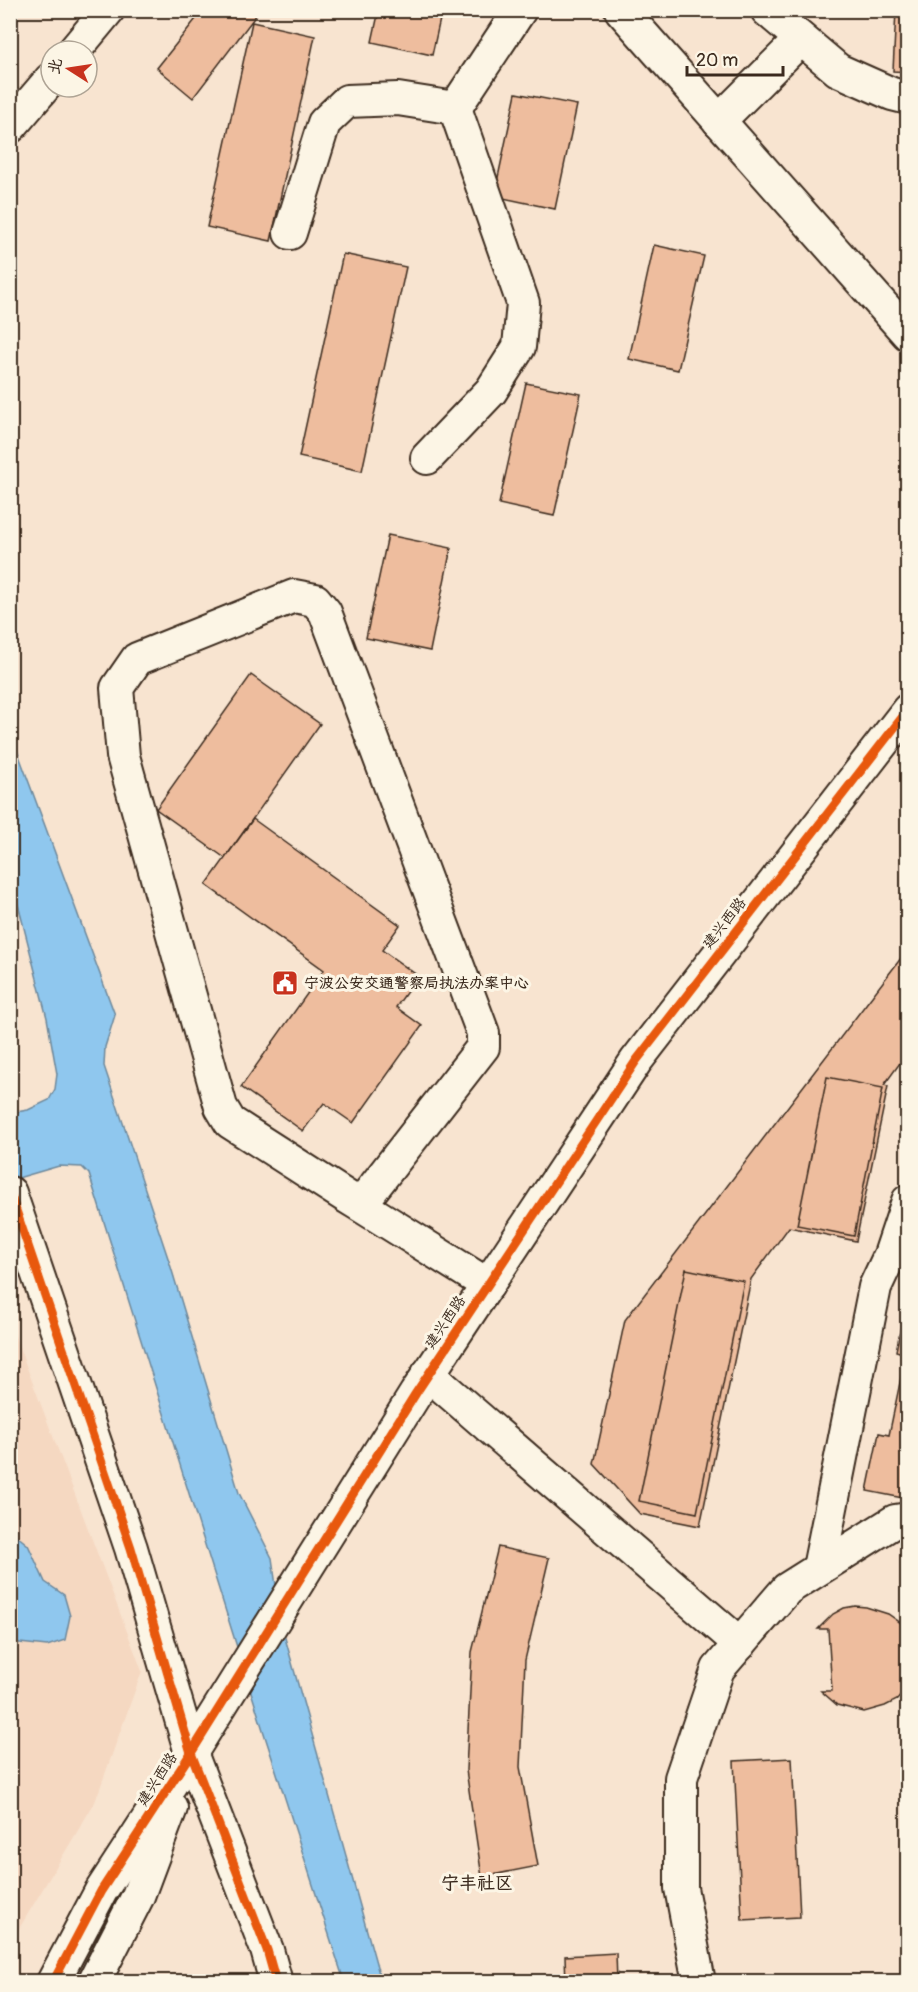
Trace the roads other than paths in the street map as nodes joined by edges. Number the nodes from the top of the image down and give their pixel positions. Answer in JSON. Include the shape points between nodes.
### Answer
{"nodes":[{"id":1,"x":108,"y":10,"type":"edge"},
{"id":2,"x":520,"y":10,"type":"edge"},
{"id":3,"x":621,"y":10,"type":"edge"},
{"id":4,"x":767,"y":10,"type":"edge"},
{"id":5,"x":84,"y":39,"type":"edge"},
{"id":6,"x":801,"y":39,"type":"junction"},
{"id":7,"x":39,"y":93,"type":"edge"},
{"id":8,"x":908,"y":98,"type":"edge"},
{"id":9,"x":455,"y":108,"type":"junction"},
{"id":10,"x":719,"y":121,"type":"junction"},
{"id":11,"x":10,"y":127,"type":"edge"},
{"id":12,"x":290,"y":233,"type":"dead end"},
{"id":13,"x":908,"y":334,"type":"edge"},
{"id":14,"x":427,"y":458,"type":"dead end"},
{"id":15,"x":908,"y":710,"type":"edge"},
{"id":16,"x":10,"y":1193,"type":"edge"},
{"id":17,"x":908,"y":1201,"type":"edge"},
{"id":18,"x":360,"y":1205,"type":"junction"},
{"id":19,"x":488,"y":1285,"type":"junction"},
{"id":20,"x":428,"y":1374,"type":"junction"},
{"id":21,"x":908,"y":1519,"type":"edge"},
{"id":22,"x":819,"y":1568,"type":"junction"},
{"id":23,"x":740,"y":1644,"type":"junction"},
{"id":24,"x":191,"y":1753,"type":"junction"},
{"id":25,"x":52,"y":1982,"type":"edge"},
{"id":26,"x":94,"y":1982,"type":"edge"},
{"id":27,"x":276,"y":1982,"type":"edge"},
{"id":28,"x":699,"y":1982,"type":"edge"}],
"edges":[{"from":1,"to":5,"type":"street"},
{"from":2,"to":9,"type":"street"},
{"from":3,"to":10,"type":"street"},
{"from":4,"to":6,"type":"street"},
{"from":6,"to":8,"type":"street","via":[[838,70]]},
{"from":6,"to":10,"type":"street"},
{"from":7,"to":11,"type":"street"},
{"from":9,"to":12,"type":"street","via":[[398,99],[347,101],[324,123]]},
{"from":9,"to":14,"type":"street","via":[[523,303],[519,347],[491,391]]},
{"from":10,"to":13,"type":"street"},
{"from":15,"to":19,"type":"street","name":"建兴西路","via":[[636,1061]]},
{"from":16,"to":24,"type":"street","via":[[130,1548]]},
{"from":17,"to":22,"type":"street","via":[[875,1287]]},
{"from":18,"to":18,"type":"street","via":[[230,1122],[220,1107],[123,756],[117,688],[137,659],[294,596],[315,600],[325,612],[483,1033],[483,1047]]},
{"from":18,"to":19,"type":"street"},
{"from":19,"to":20,"type":"street","name":"建兴西路"},
{"from":20,"to":23,"type":"street"},
{"from":20,"to":24,"type":"street","name":"建兴西路"},
{"from":21,"to":22,"type":"street","via":[[896,1521]]},
{"from":22,"to":23,"type":"street","via":[[787,1588]]},
{"from":23,"to":28,"type":"street","via":[[718,1669],[681,1778],[681,1888]]},
{"from":24,"to":25,"type":"street","name":"建兴西路","via":[[101,1891]]},
{"from":24,"to":26,"type":"street","name":"建兴西路","via":[[138,1896]]},
{"from":24,"to":27,"type":"street"}]}
